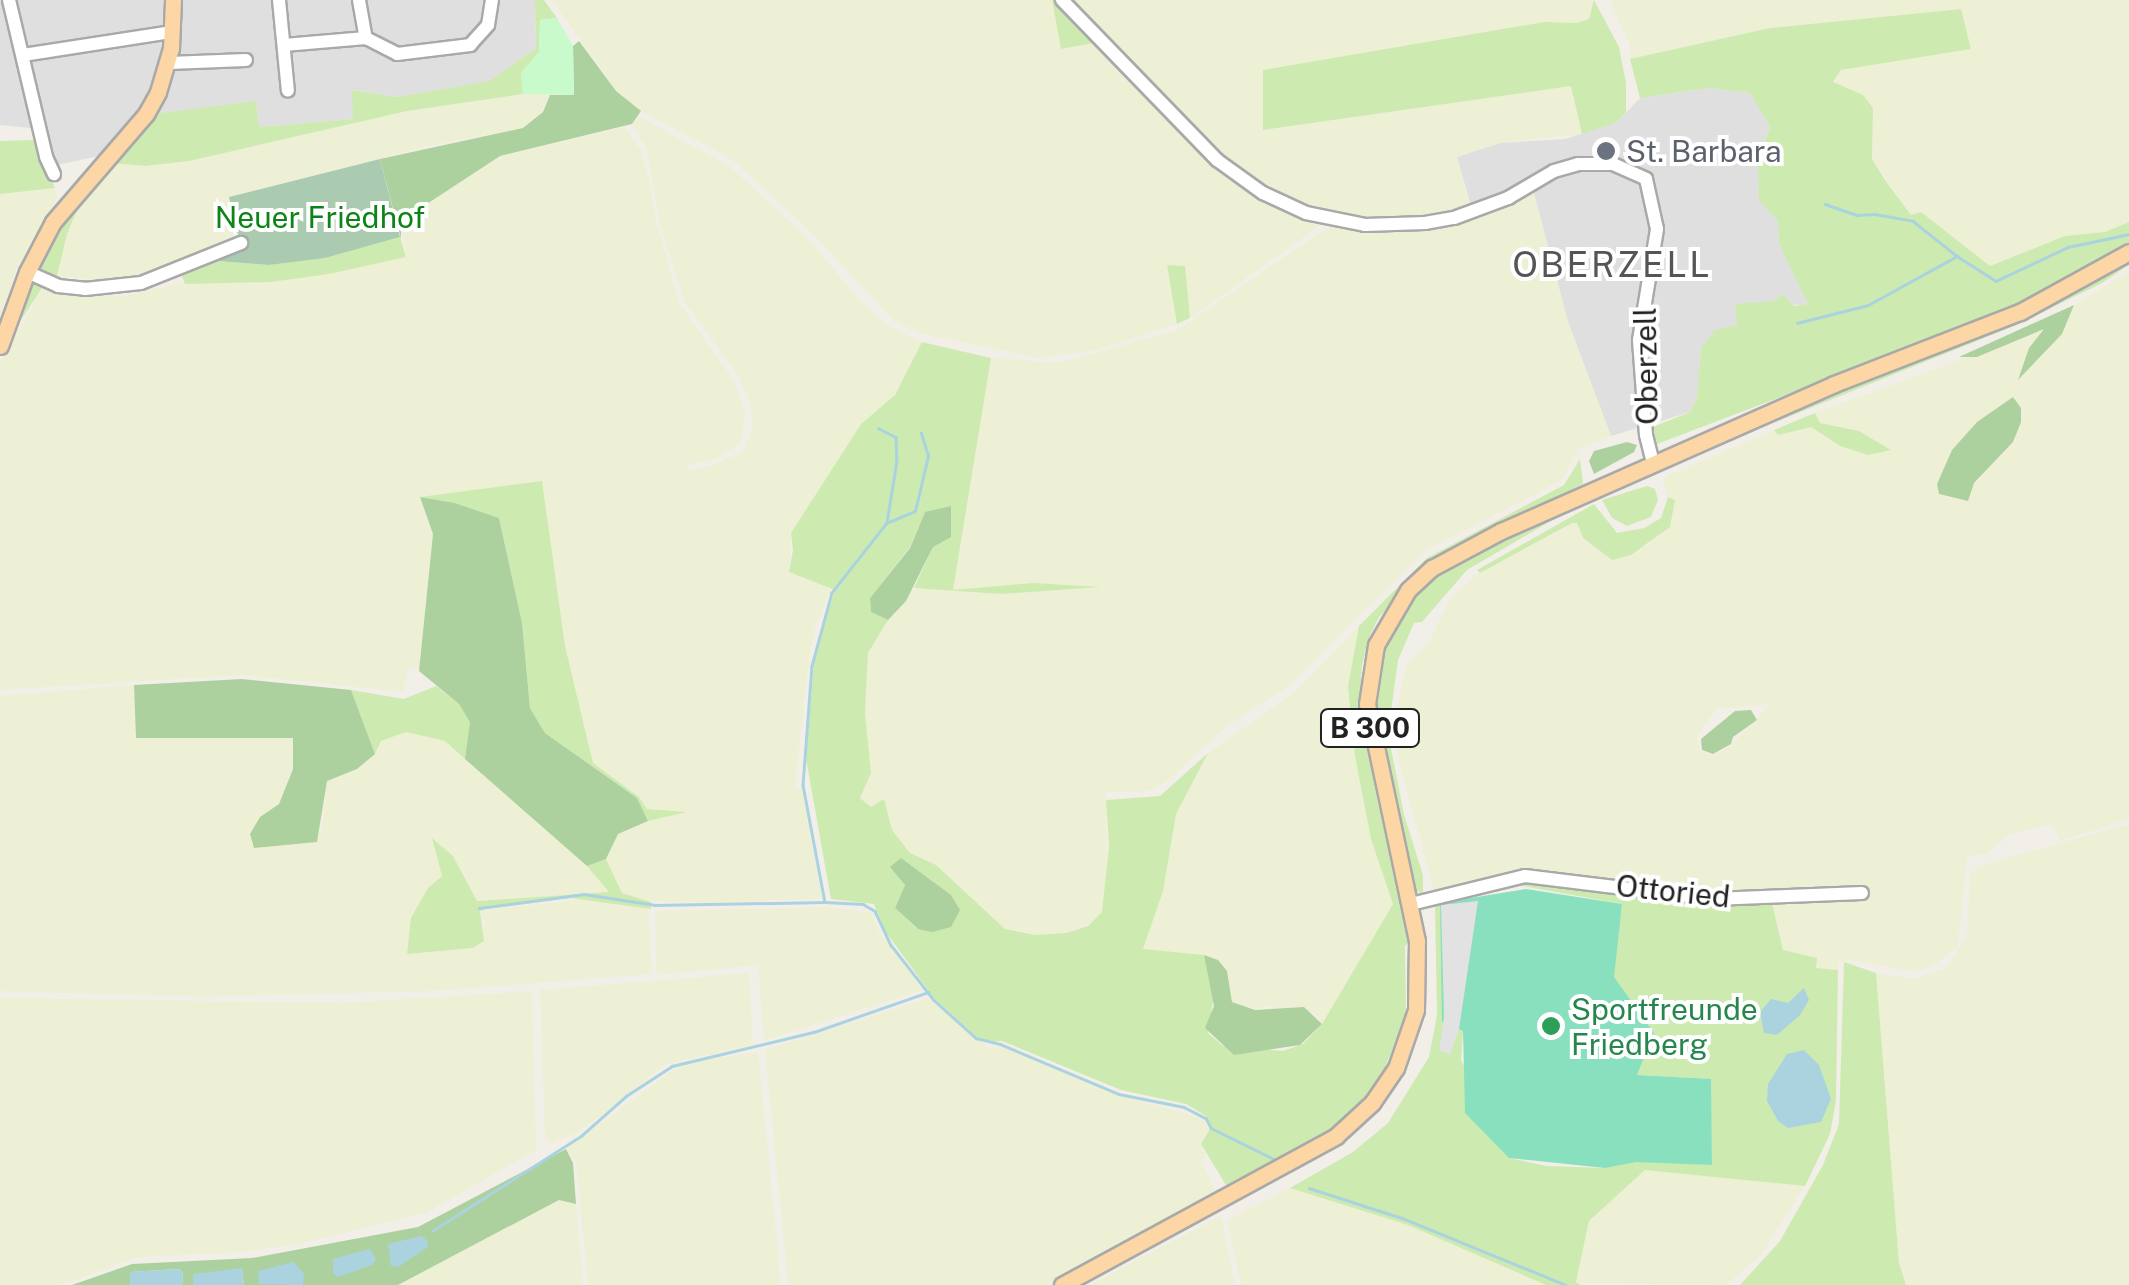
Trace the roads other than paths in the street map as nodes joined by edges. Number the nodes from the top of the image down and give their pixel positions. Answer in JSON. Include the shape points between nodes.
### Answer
{"nodes":[{"id":1,"x":11,"y":0,"type":"edge"},
{"id":2,"x":173,"y":0,"type":"edge"},
{"id":3,"x":279,"y":0,"type":"edge"},
{"id":4,"x":360,"y":0,"type":"edge"},
{"id":5,"x":492,"y":0,"type":"edge"},
{"id":6,"x":1062,"y":0,"type":"edge"},
{"id":7,"x":172,"y":32,"type":"junction"},
{"id":8,"x":366,"y":38,"type":"junction"},
{"id":9,"x":284,"y":45,"type":"junction"},
{"id":10,"x":23,"y":55,"type":"junction"},
{"id":11,"x":246,"y":60,"type":"dead end"},
{"id":12,"x":168,"y":63,"type":"junction"},
{"id":13,"x":288,"y":91,"type":"dead end"},
{"id":14,"x":54,"y":174,"type":"dead end"},
{"id":15,"x":241,"y":243,"type":"dead end"},
{"id":16,"x":2129,"y":252,"type":"edge"},
{"id":17,"x":25,"y":278,"type":"junction"},
{"id":18,"x":0,"y":346,"type":"edge"},
{"id":19,"x":1653,"y":462,"type":"junction"},
{"id":20,"x":1862,"y":892,"type":"dead end"},
{"id":21,"x":1411,"y":904,"type":"junction"},
{"id":22,"x":1062,"y":1285,"type":"edge"}],
"edges":[{"from":1,"to":10,"type":"street"},
{"from":2,"to":7,"type":"main road"},
{"from":3,"to":9,"type":"street"},
{"from":4,"to":8,"type":"street"},
{"from":5,"to":8,"type":"street","via":[[484,34],[461,49],[397,54]]},
{"from":6,"to":19,"type":"street","name":"Oberzell","via":[[1217,160],[1263,193],[1334,221],[1390,226],[1454,218],[1578,164],[1613,164],[1646,179],[1657,229],[1639,340]]},
{"from":7,"to":10,"type":"street"},
{"from":7,"to":12,"type":"main road"},
{"from":8,"to":9,"type":"street"},
{"from":9,"to":13,"type":"street"},
{"from":10,"to":14,"type":"street"},
{"from":11,"to":12,"type":"street"},
{"from":12,"to":17,"type":"main road","via":[[150,108],[70,198]]},
{"from":15,"to":17,"type":"street","via":[[142,283],[84,289]]},
{"from":16,"to":19,"type":"main road","number":"B 300","via":[[2020,312]]},
{"from":17,"to":18,"type":"main road"},
{"from":19,"to":21,"type":"main road","number":"B 300","via":[[1466,547],[1408,590],[1388,618],[1376,645],[1367,704]]},
{"from":20,"to":21,"type":"street","name":"Ottoried","via":[[1713,899],[1544,876]]},
{"from":21,"to":22,"type":"main road","number":"B 300","via":[[1416,1010],[1396,1068],[1372,1103],[1294,1162]]}]}
